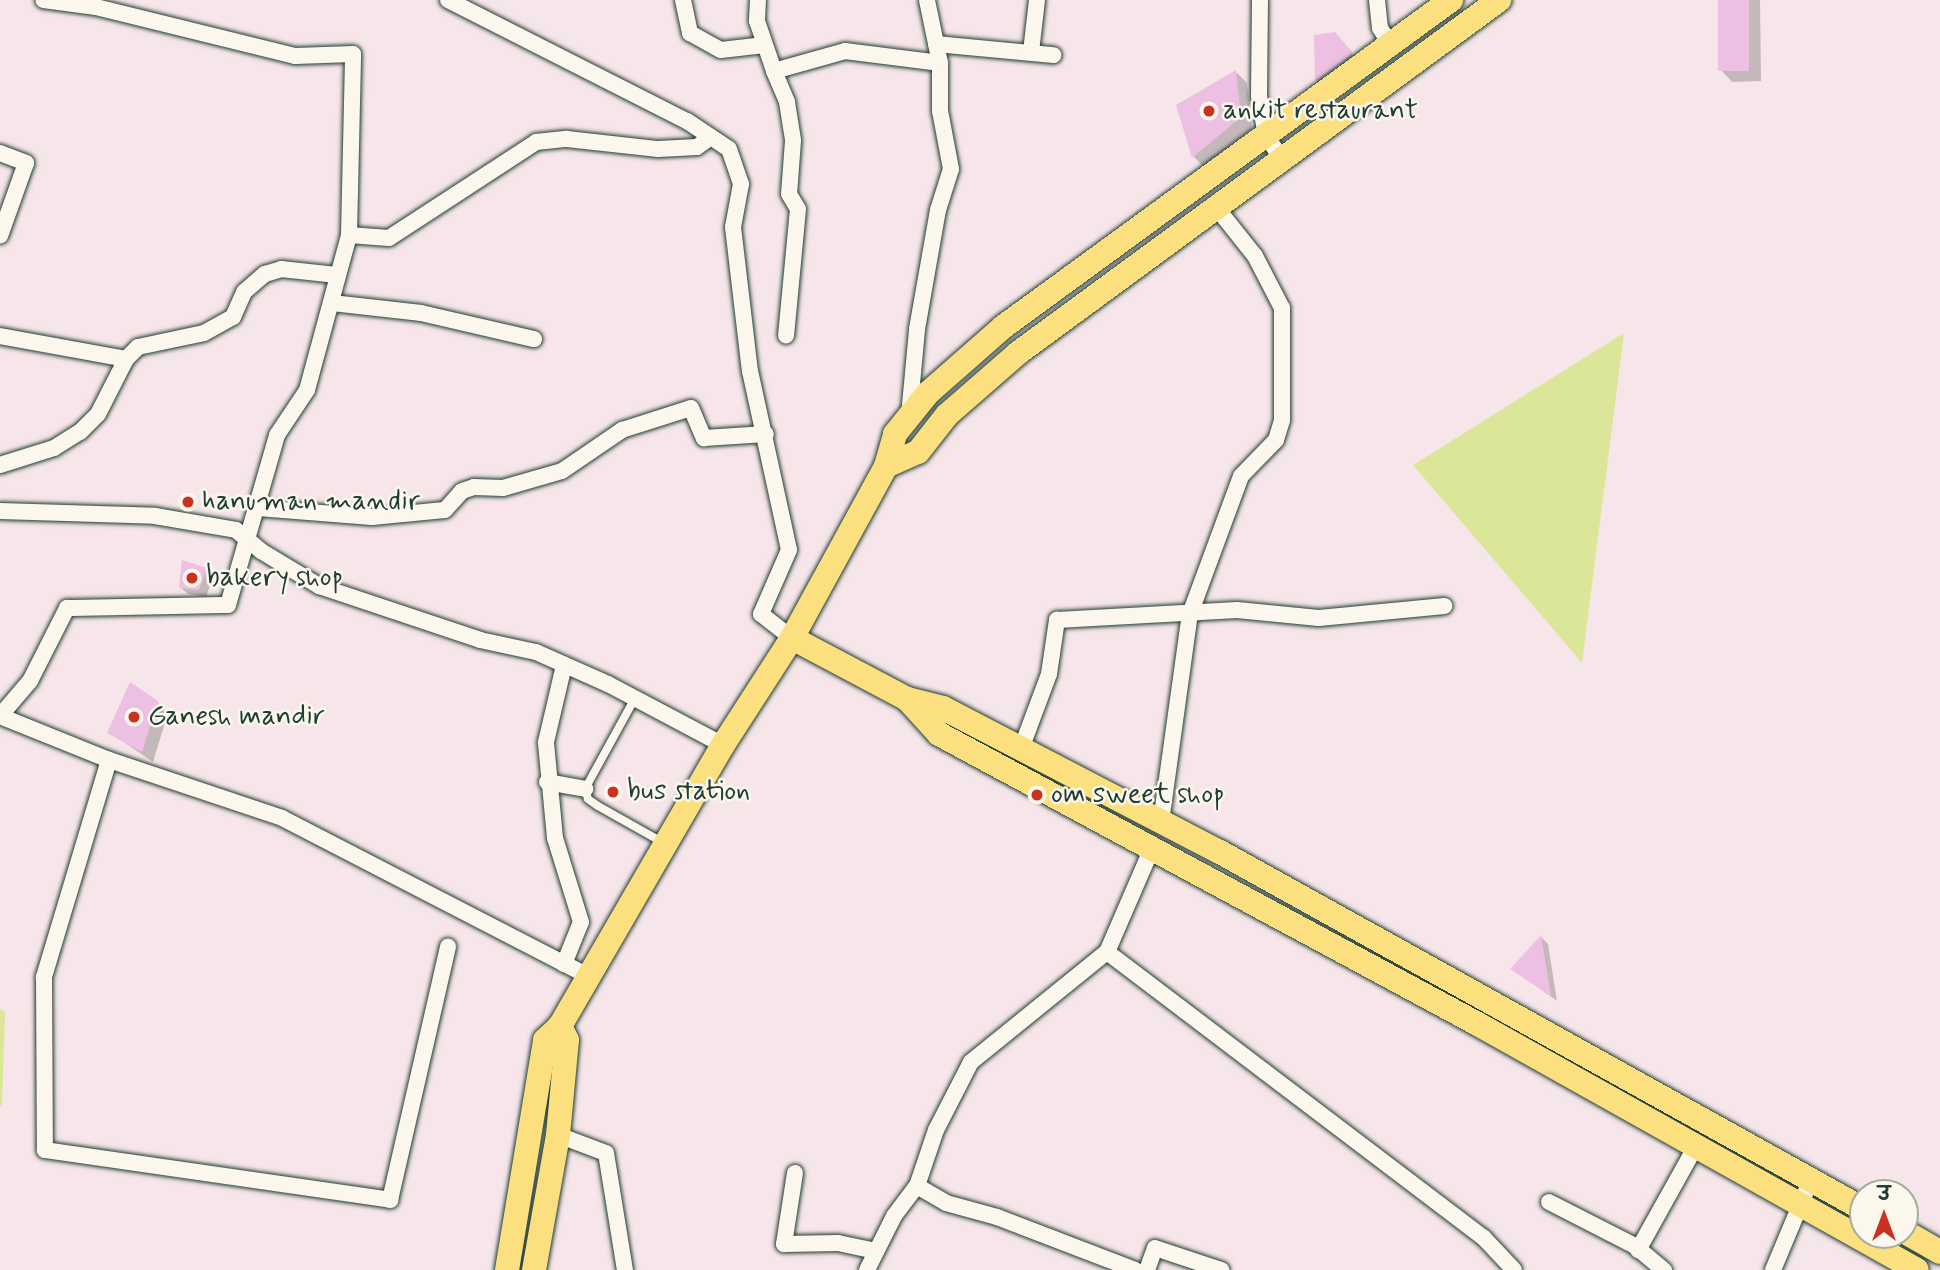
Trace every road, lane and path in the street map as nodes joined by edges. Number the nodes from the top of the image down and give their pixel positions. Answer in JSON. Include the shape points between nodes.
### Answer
{"nodes":[{"id":1,"x":43,"y":0,"type":"edge"},
{"id":2,"x":447,"y":0,"type":"edge"},
{"id":3,"x":683,"y":0,"type":"edge"},
{"id":4,"x":758,"y":0,"type":"edge"},
{"id":5,"x":928,"y":0,"type":"edge"},
{"id":6,"x":1037,"y":0,"type":"edge"},
{"id":7,"x":1260,"y":0,"type":"edge"},
{"id":8,"x":1377,"y":0,"type":"edge"},
{"id":9,"x":1451,"y":0,"type":"edge"},
{"id":10,"x":1499,"y":0,"type":"edge"},
{"id":11,"x":936,"y":44,"type":"junction"},
{"id":12,"x":1390,"y":44,"type":"junction"},
{"id":13,"x":765,"y":45,"type":"junction"},
{"id":14,"x":1031,"y":52,"type":"junction"},
{"id":15,"x":1053,"y":55,"type":"dead end"},
{"id":16,"x":940,"y":63,"type":"junction"},
{"id":17,"x":774,"y":71,"type":"junction"},
{"id":18,"x":1266,"y":135,"type":"junction"},
{"id":19,"x":711,"y":137,"type":"junction"},
{"id":20,"x":0,"y":153,"type":"edge"},
{"id":21,"x":1282,"y":159,"type":"junction"},
{"id":22,"x":1216,"y":207,"type":"junction"},
{"id":23,"x":349,"y":235,"type":"junction"},
{"id":24,"x":0,"y":236,"type":"edge"},
{"id":25,"x":1128,"y":236,"type":"junction"},
{"id":26,"x":1146,"y":256,"type":"junction"},
{"id":27,"x":337,"y":275,"type":"junction"},
{"id":28,"x":332,"y":303,"type":"junction"},
{"id":29,"x":786,"y":335,"type":"dead end"},
{"id":30,"x":0,"y":336,"type":"edge"},
{"id":31,"x":534,"y":339,"type":"dead end"},
{"id":32,"x":126,"y":359,"type":"junction"},
{"id":33,"x":909,"y":416,"type":"junction"},
{"id":34,"x":766,"y":434,"type":"junction"},
{"id":35,"x":0,"y":465,"type":"edge"},
{"id":36,"x":886,"y":466,"type":"junction"},
{"id":37,"x":258,"y":508,"type":"junction"},
{"id":38,"x":0,"y":511,"type":"edge"},
{"id":39,"x":248,"y":540,"type":"junction"},
{"id":40,"x":1444,"y":606,"type":"dead end"},
{"id":41,"x":1190,"y":614,"type":"junction"},
{"id":42,"x":792,"y":638,"type":"junction"},
{"id":43,"x":564,"y":665,"type":"junction"},
{"id":44,"x":635,"y":698,"type":"junction"},
{"id":45,"x":907,"y":699,"type":"junction"},
{"id":46,"x":0,"y":716,"type":"edge"},
{"id":47,"x":723,"y":745,"type":"junction"},
{"id":48,"x":1021,"y":748,"type":"junction"},
{"id":49,"x":109,"y":760,"type":"junction"},
{"id":50,"x":547,"y":782,"type":"junction"},
{"id":51,"x":586,"y":789,"type":"junction"},
{"id":52,"x":1161,"y":822,"type":"junction"},
{"id":53,"x":664,"y":843,"type":"junction"},
{"id":54,"x":1152,"y":848,"type":"junction"},
{"id":55,"x":448,"y":947,"type":"dead end"},
{"id":56,"x":1107,"y":952,"type":"junction"},
{"id":57,"x":564,"y":964,"type":"junction"},
{"id":58,"x":586,"y":975,"type":"junction"},
{"id":59,"x":561,"y":1026,"type":"junction"},
{"id":60,"x":558,"y":1135,"type":"junction"},
{"id":61,"x":1696,"y":1146,"type":"junction"},
{"id":62,"x":795,"y":1173,"type":"dead end"},
{"id":63,"x":1811,"y":1179,"type":"junction"},
{"id":64,"x":917,"y":1186,"type":"junction"},
{"id":65,"x":1849,"y":1201,"type":"edge"},
{"id":66,"x":1549,"y":1202,"type":"dead end"},
{"id":67,"x":1799,"y":1204,"type":"junction"},
{"id":68,"x":1919,"y":1240,"type":"edge"},
{"id":69,"x":1638,"y":1250,"type":"junction"},
{"id":70,"x":875,"y":1251,"type":"junction"},
{"id":71,"x":1940,"y":1252,"type":"edge"},
{"id":72,"x":508,"y":1270,"type":"edge"},
{"id":73,"x":534,"y":1270,"type":"edge"},
{"id":74,"x":625,"y":1270,"type":"edge"},
{"id":75,"x":867,"y":1270,"type":"edge"},
{"id":76,"x":1135,"y":1270,"type":"edge"},
{"id":77,"x":1147,"y":1270,"type":"edge"},
{"id":78,"x":1221,"y":1270,"type":"edge"},
{"id":79,"x":1514,"y":1270,"type":"edge"},
{"id":80,"x":1664,"y":1270,"type":"edge"},
{"id":81,"x":1773,"y":1270,"type":"edge"},
{"id":82,"x":1917,"y":1270,"type":"edge"}],
"edges":[{"from":1,"to":23,"type":"street","via":[[96,7],[296,56],[353,54]]},
{"from":2,"to":19,"type":"street"},
{"from":3,"to":13,"type":"street","via":[[690,33],[721,50]]},
{"from":4,"to":13,"type":"street","via":[[757,21]]},
{"from":5,"to":11,"type":"street"},
{"from":6,"to":14,"type":"street"},
{"from":7,"to":18,"type":"street","via":[[1259,96]]},
{"from":8,"to":12,"type":"street","via":[[1380,28]]},
{"from":9,"to":12,"type":"main road"},
{"from":10,"to":21,"type":"main road"},
{"from":11,"to":14,"type":"street"},
{"from":11,"to":16,"type":"street"},
{"from":12,"to":18,"type":"main road"},
{"from":13,"to":17,"type":"street"},
{"from":14,"to":15,"type":"street"},
{"from":16,"to":17,"type":"street","via":[[845,51]]},
{"from":16,"to":33,"type":"street","via":[[940,111],[951,169],[938,210],[915,340]]},
{"from":17,"to":29,"type":"street","via":[[787,102],[793,141],[789,194],[798,209]]},
{"from":18,"to":21,"type":"street"},
{"from":18,"to":25,"type":"main road"},
{"from":19,"to":23,"type":"street","via":[[697,146],[671,148],[567,139],[536,142],[389,238]]},
{"from":19,"to":34,"type":"street","via":[[729,149],[741,184],[733,227],[740,303]]},
{"from":20,"to":24,"type":"street","via":[[26,163]]},
{"from":21,"to":22,"type":"main road"},
{"from":22,"to":26,"type":"main road"},
{"from":22,"to":41,"type":"street","via":[[1255,256],[1282,308],[1282,420],[1276,440],[1241,476]]},
{"from":23,"to":27,"type":"street"},
{"from":25,"to":26,"type":"main road"},
{"from":25,"to":33,"type":"main road","via":[[1003,327],[928,393]]},
{"from":26,"to":36,"type":"main road","via":[[1018,353],[947,415],[918,452]]},
{"from":27,"to":28,"type":"street"},
{"from":27,"to":32,"type":"street","via":[[281,270],[265,274],[244,292],[233,317],[204,333],[138,347]]},
{"from":28,"to":31,"type":"street","via":[[421,313]]},
{"from":28,"to":37,"type":"street","via":[[307,390],[277,435]]},
{"from":30,"to":32,"type":"street"},
{"from":32,"to":35,"type":"street","via":[[99,414],[80,432],[54,448]]},
{"from":33,"to":36,"type":"main road","via":[[895,433]]},
{"from":34,"to":37,"type":"street","via":[[704,438],[691,408],[622,430],[562,471],[503,488],[474,486],[462,491],[445,510],[372,517]]},
{"from":34,"to":42,"type":"street","via":[[789,550],[761,614]]},
{"from":36,"to":42,"type":"main road"},
{"from":37,"to":39,"type":"street"},
{"from":38,"to":39,"type":"street","via":[[155,516],[236,530]]},
{"from":39,"to":43,"type":"street","via":[[319,586]]},
{"from":39,"to":46,"type":"street","via":[[228,605],[67,608],[30,681]]},
{"from":40,"to":41,"type":"street","via":[[1319,618],[1237,610]]},
{"from":41,"to":48,"type":"street","via":[[1057,620],[1049,674]]},
{"from":41,"to":52,"type":"street"},
{"from":42,"to":45,"type":"main road"},
{"from":42,"to":47,"type":"main road"},
{"from":43,"to":44,"type":"street"},
{"from":43,"to":50,"type":"street","via":[[546,742]]},
{"from":44,"to":47,"type":"street"},
{"from":44,"to":51,"type":"lane"},
{"from":45,"to":48,"type":"main road","via":[[943,708]]},
{"from":45,"to":54,"type":"main road","via":[[939,734]]},
{"from":46,"to":49,"type":"street"},
{"from":47,"to":53,"type":"main road"},
{"from":48,"to":52,"type":"main road"},
{"from":49,"to":55,"type":"street","via":[[44,976],[45,1150],[390,1200]]},
{"from":49,"to":57,"type":"street","via":[[282,818]]},
{"from":50,"to":51,"type":"street"},
{"from":50,"to":57,"type":"street","via":[[555,838],[581,922]]},
{"from":51,"to":53,"type":"lane","via":[[588,799],[598,806]]},
{"from":52,"to":63,"type":"main road"},
{"from":53,"to":58,"type":"main road"},
{"from":54,"to":56,"type":"street"},
{"from":54,"to":61,"type":"main road"},
{"from":56,"to":64,"type":"street","via":[[971,1062],[936,1130]]},
{"from":56,"to":79,"type":"street","via":[[1483,1237]]},
{"from":57,"to":58,"type":"street"},
{"from":58,"to":59,"type":"main road"},
{"from":59,"to":60,"type":"main road","via":[[567,1040]]},
{"from":59,"to":72,"type":"main road","via":[[545,1040]]},
{"from":60,"to":73,"type":"main road"},
{"from":60,"to":74,"type":"street","via":[[606,1153]]},
{"from":61,"to":67,"type":"main road"},
{"from":61,"to":69,"type":"street"},
{"from":62,"to":70,"type":"street","via":[[784,1244],[838,1243]]},
{"from":63,"to":65,"type":"main road"},
{"from":63,"to":67,"type":"street"},
{"from":64,"to":70,"type":"street"},
{"from":64,"to":76,"type":"street","via":[[946,1203],[998,1217]]},
{"from":66,"to":69,"type":"street"},
{"from":67,"to":81,"type":"street"},
{"from":67,"to":82,"type":"main road"},
{"from":68,"to":71,"type":"main road"},
{"from":69,"to":80,"type":"street"},
{"from":70,"to":75,"type":"street"},
{"from":77,"to":78,"type":"street","via":[[1154,1248]]}]}
